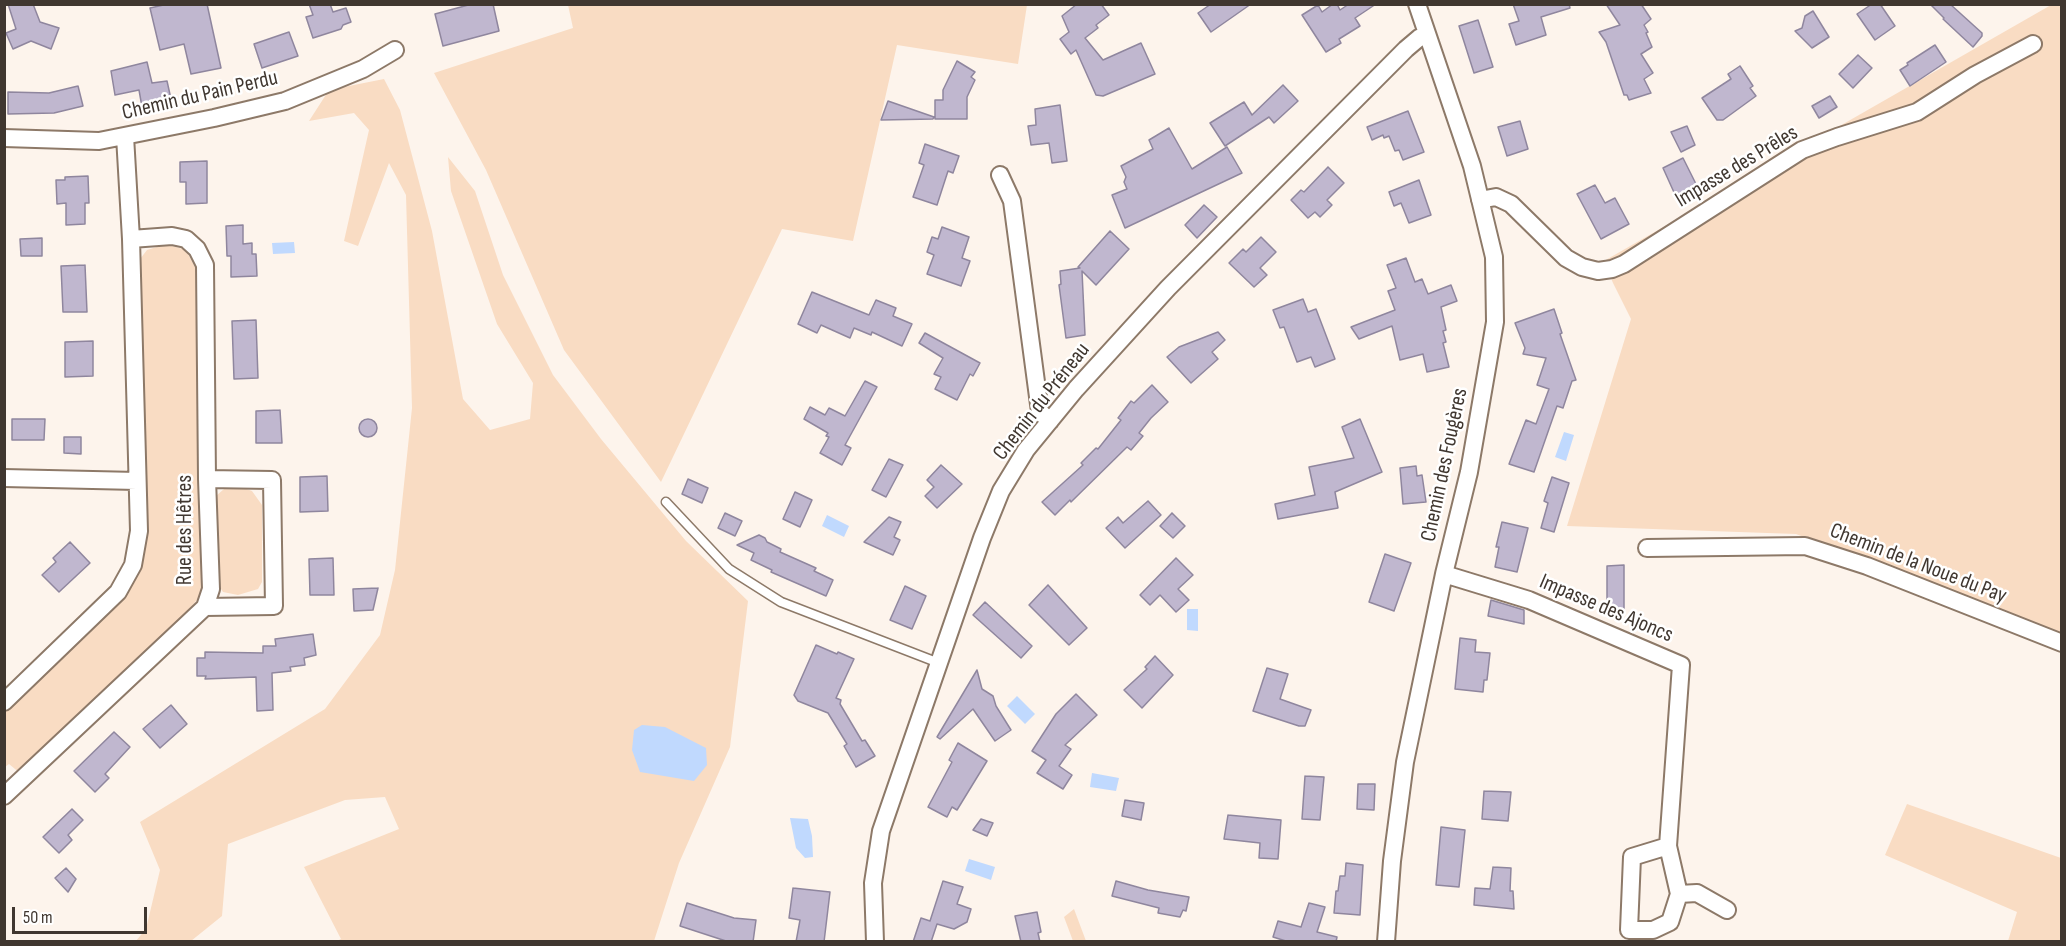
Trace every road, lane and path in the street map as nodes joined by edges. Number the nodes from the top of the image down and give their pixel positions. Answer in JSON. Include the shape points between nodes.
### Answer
{"nodes":[{"id":1,"x":1422,"y":6,"type":"edge"},
{"id":2,"x":1427,"y":34,"type":"junction"},
{"id":3,"x":2033,"y":44,"type":"dead end"},
{"id":4,"x":394,"y":50,"type":"dead end"},
{"id":5,"x":125,"y":136,"type":"junction"},
{"id":6,"x":4,"y":138,"type":"edge"},
{"id":7,"x":1000,"y":175,"type":"dead end"},
{"id":8,"x":1480,"y":200,"type":"junction"},
{"id":9,"x":131,"y":239,"type":"junction"},
{"id":10,"x":1050,"y":421,"type":"junction"},
{"id":11,"x":4,"y":478,"type":"edge"},
{"id":12,"x":207,"y":479,"type":"junction"},
{"id":13,"x":137,"y":481,"type":"junction"},
{"id":14,"x":666,"y":502,"type":"dead end"},
{"id":15,"x":1647,"y":548,"type":"dead end"},
{"id":16,"x":1444,"y":574,"type":"junction"},
{"id":17,"x":205,"y":607,"type":"junction"},
{"id":18,"x":2061,"y":643,"type":"edge"},
{"id":19,"x":939,"y":663,"type":"junction"},
{"id":20,"x":4,"y":702,"type":"edge"},
{"id":21,"x":4,"y":796,"type":"edge"},
{"id":22,"x":1668,"y":846,"type":"junction"},
{"id":23,"x":1679,"y":894,"type":"junction"},
{"id":24,"x":1727,"y":910,"type":"dead end"},
{"id":25,"x":874,"y":942,"type":"edge"},
{"id":26,"x":1386,"y":942,"type":"edge"}],
"edges":[{"from":1,"to":2,"type":"street","name":"Chemin des Fougères"},
{"from":2,"to":8,"type":"street","name":"Chemin des Fougères"},
{"from":2,"to":10,"type":"street","name":"Chemin du Préneau","via":[[1406,49],[1168,288]]},
{"from":3,"to":8,"type":"street","name":"Impasse des Prêles","via":[[1917,112],[1802,150],[1612,269],[1582,267],[1566,258],[1511,204],[1496,197]]},
{"from":4,"to":5,"type":"street","name":"Chemin du Pain Perdu","via":[[363,69],[285,101]]},
{"from":5,"to":6,"type":"street","name":"Chemin du Pain Perdu","via":[[99,141]]},
{"from":5,"to":9,"type":"street","name":"Rue des Hêtres"},
{"from":7,"to":10,"type":"street","via":[[1012,201],[1040,412]]},
{"from":8,"to":16,"type":"street","name":"Chemin des Fougères","via":[[1494,257],[1496,322],[1469,472]]},
{"from":9,"to":12,"type":"street","name":"Rue des Hêtres","via":[[186,239],[205,265]]},
{"from":9,"to":13,"type":"street","name":"Rue des Hêtres"},
{"from":10,"to":19,"type":"street","name":"Chemin du Préneau","via":[[1026,450],[1001,492]]},
{"from":11,"to":13,"type":"street"},
{"from":12,"to":17,"type":"street","name":"Rue des Hêtres","via":[[211,589]]},
{"from":12,"to":17,"type":"street","via":[[272,480],[274,606]]},
{"from":13,"to":20,"type":"street","name":"Rue des Hêtres","via":[[139,531],[133,565],[118,592]]},
{"from":14,"to":19,"type":"lane","via":[[729,569],[781,602]]},
{"from":15,"to":18,"type":"street","name":"Chemin de la Noue du Pay","via":[[1806,546]]},
{"from":16,"to":22,"type":"street","name":"Impasse des Ajoncs","via":[[1529,600],[1681,665]]},
{"from":16,"to":26,"type":"street","name":"Chemin des Fougères","via":[[1405,762]]},
{"from":17,"to":21,"type":"street","name":"Rue des Hêtres"},
{"from":19,"to":25,"type":"street","name":"Chemin du Préneau","via":[[881,831],[873,883]]},
{"from":22,"to":23,"type":"street","name":"Impasse des Ajoncs"},
{"from":22,"to":23,"type":"street","via":[[1632,856],[1629,930],[1653,930],[1670,922]]},
{"from":23,"to":24,"type":"street","via":[[1697,893]]}]}
